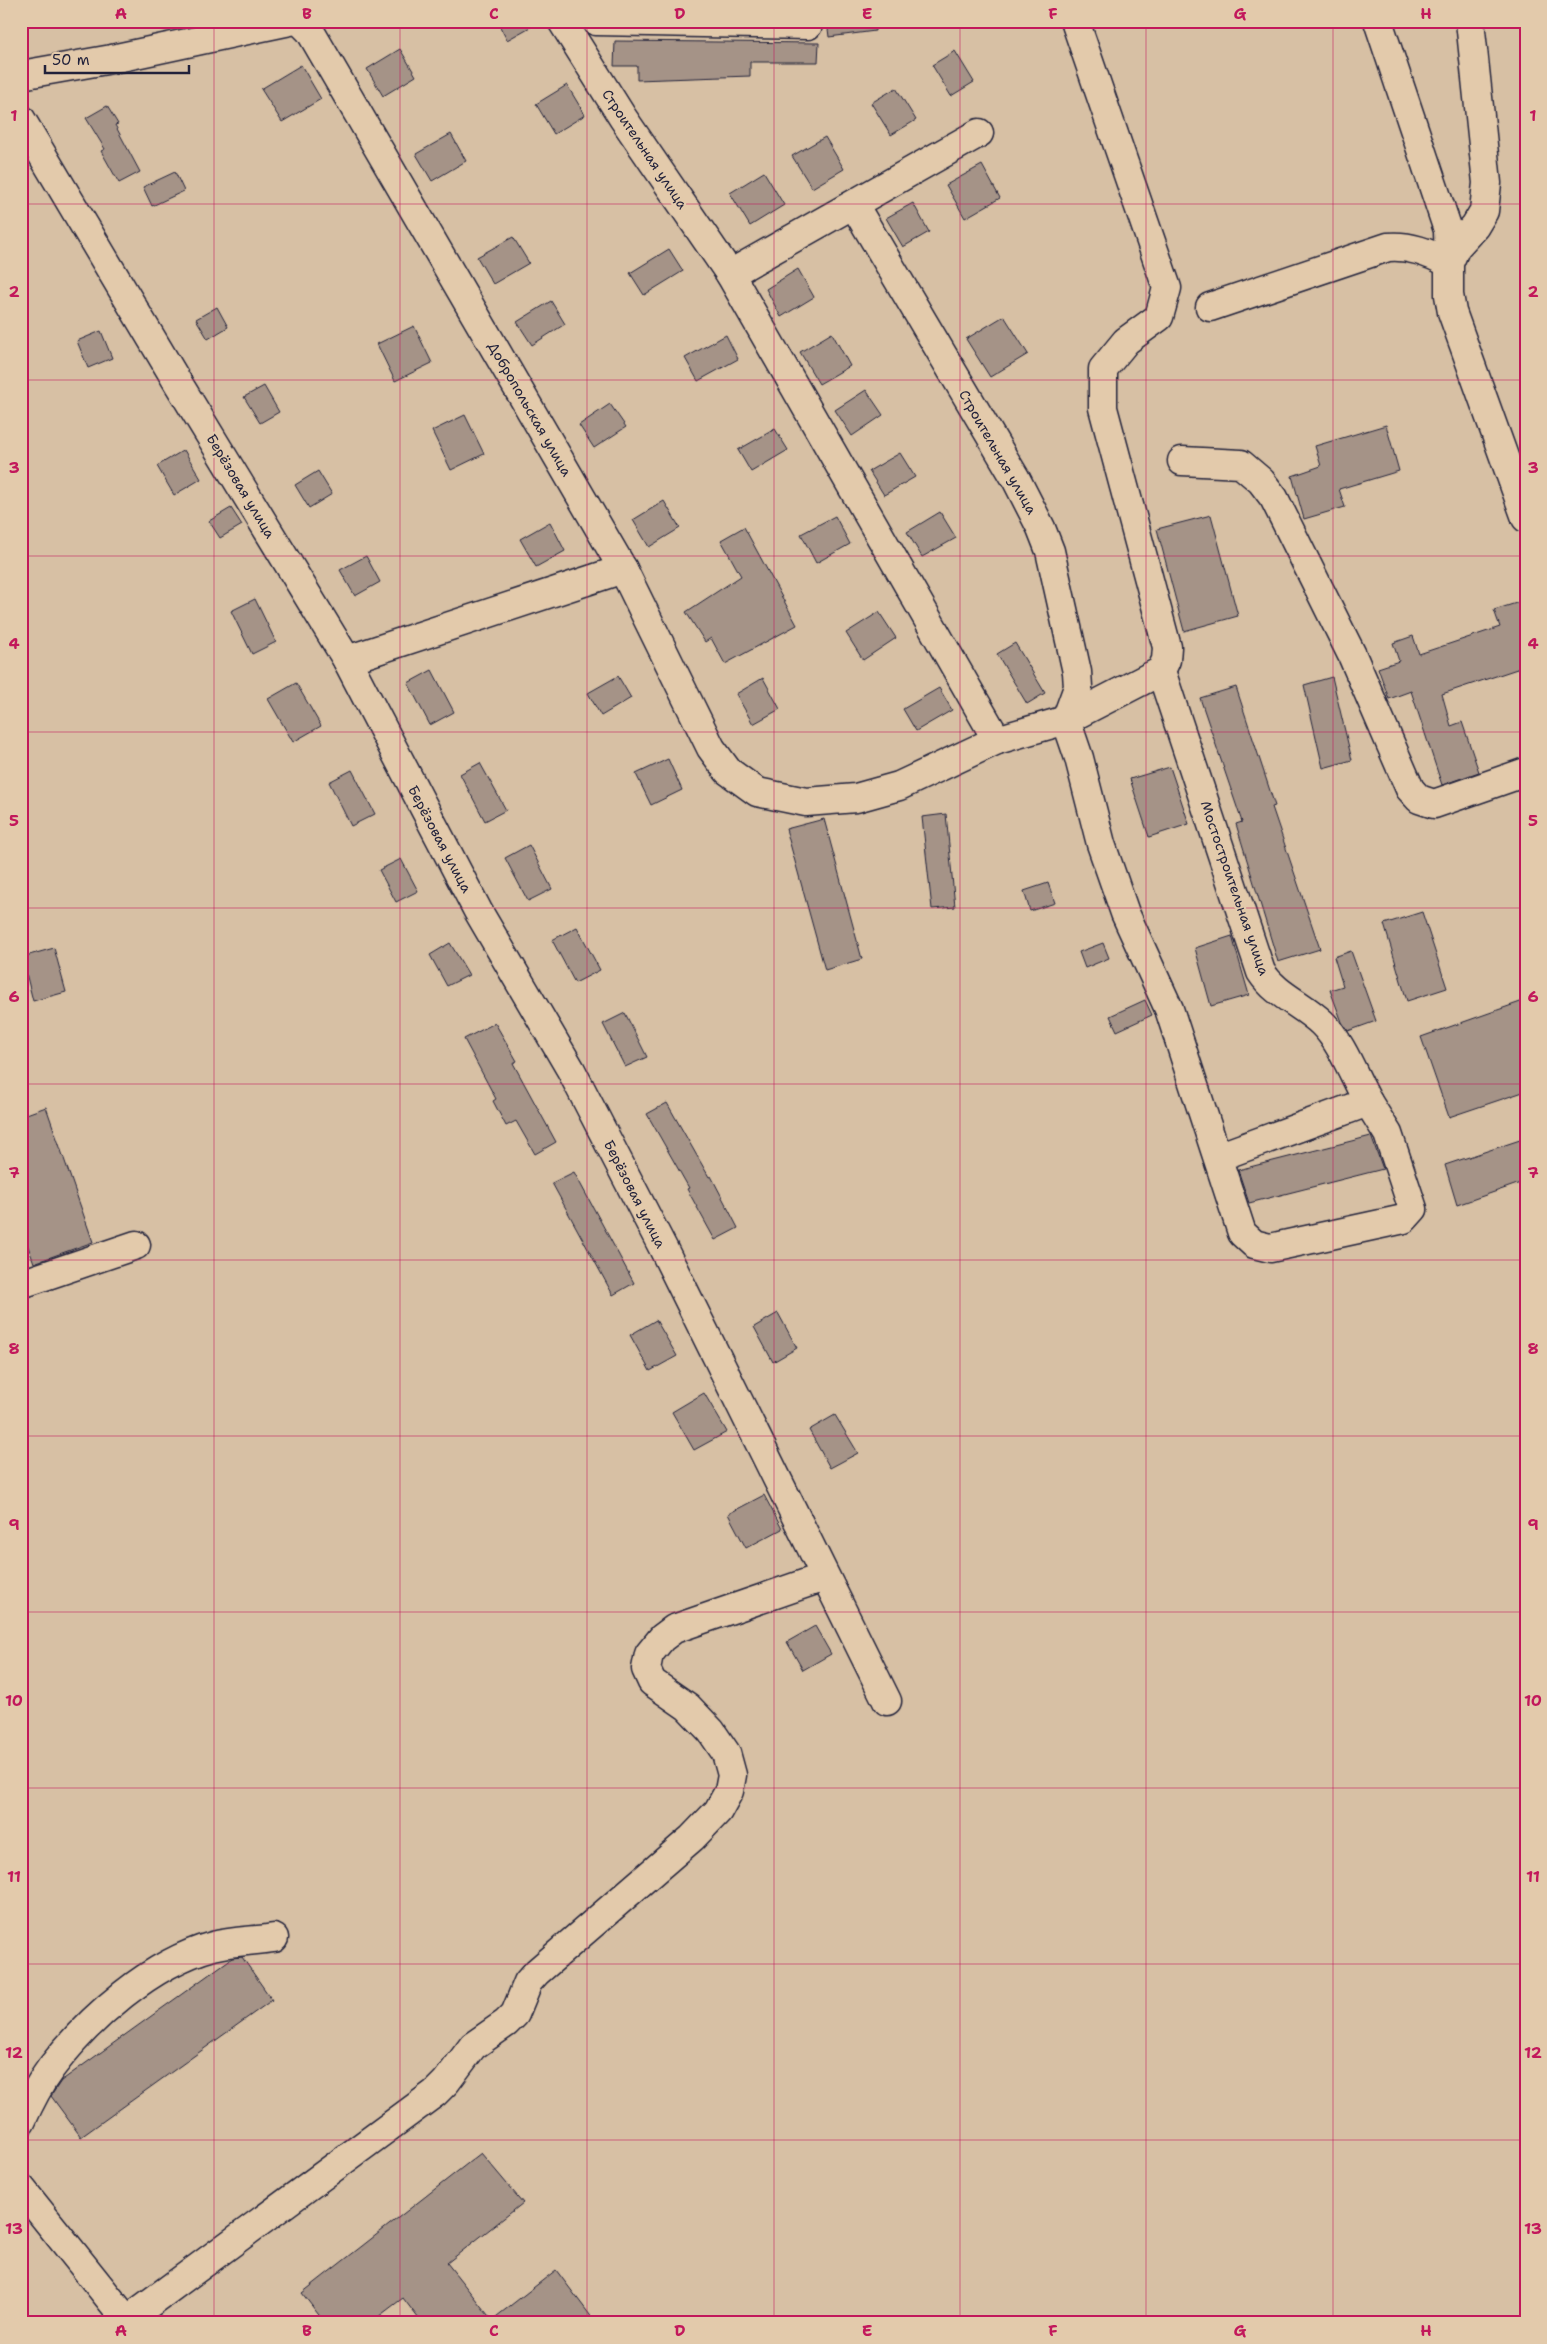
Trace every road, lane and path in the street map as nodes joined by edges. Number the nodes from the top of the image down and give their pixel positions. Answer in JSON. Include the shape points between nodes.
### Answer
{"nodes":[{"id":1,"x":562,"y":21,"type":"edge"},
{"id":2,"x":596,"y":21,"type":"edge"},
{"id":3,"x":1075,"y":21,"type":"edge"},
{"id":4,"x":1378,"y":21,"type":"edge"},
{"id":5,"x":1470,"y":21,"type":"edge"},
{"id":6,"x":295,"y":22,"type":"edge"},
{"id":7,"x":808,"y":25,"type":"dead end"},
{"id":8,"x":21,"y":75,"type":"edge"},
{"id":9,"x":21,"y":119,"type":"edge"},
{"id":10,"x":979,"y":132,"type":"dead end"},
{"id":11,"x":854,"y":205,"type":"junction"},
{"id":12,"x":1449,"y":263,"type":"junction"},
{"id":13,"x":730,"y":274,"type":"junction"},
{"id":14,"x":1210,"y":307,"type":"dead end"},
{"id":15,"x":1182,"y":461,"type":"dead end"},
{"id":16,"x":1526,"y":518,"type":"edge"},
{"id":17,"x":623,"y":569,"type":"junction"},
{"id":18,"x":347,"y":660,"type":"junction"},
{"id":19,"x":1161,"y":671,"type":"junction"},
{"id":20,"x":1066,"y":720,"type":"junction"},
{"id":21,"x":997,"y":740,"type":"junction"},
{"id":22,"x":1526,"y":772,"type":"edge"},
{"id":23,"x":1368,"y":1102,"type":"junction"},
{"id":24,"x":1218,"y":1157,"type":"junction"},
{"id":25,"x":136,"y":1245,"type":"dead end"},
{"id":26,"x":21,"y":1284,"type":"edge"},
{"id":27,"x":824,"y":1577,"type":"junction"},
{"id":28,"x":887,"y":1701,"type":"dead end"},
{"id":29,"x":274,"y":1938,"type":"dead end"},
{"id":30,"x":21,"y":2122,"type":"edge"},
{"id":31,"x":21,"y":2188,"type":"edge"},
{"id":32,"x":128,"y":2322,"type":"edge"}],
"edges":[{"from":1,"to":13,"type":"street","name":"Строительная улица","via":[[622,118]]},
{"from":2,"to":7,"type":"street"},
{"from":3,"to":19,"type":"street","via":[[1167,288],[1159,317],[1126,341],[1103,369],[1103,408],[1167,647]]},
{"from":4,"to":12,"type":"street","via":[[1448,230]]},
{"from":5,"to":12,"type":"street","via":[[1487,183],[1484,211],[1456,247]]},
{"from":6,"to":8,"type":"street"},
{"from":6,"to":17,"type":"street","name":"Добропольская улица","via":[[310,31]]},
{"from":9,"to":18,"type":"street","name":"Берёзовая улица"},
{"from":10,"to":11,"type":"street"},
{"from":11,"to":13,"type":"street"},
{"from":11,"to":20,"type":"street","name":"Строительная улица","via":[[1016,479],[1050,551],[1077,672],[1078,687]]},
{"from":12,"to":14,"type":"street","via":[[1404,246],[1388,247]]},
{"from":12,"to":16,"type":"street","via":[[1452,312]]},
{"from":13,"to":21,"type":"street","name":"Строительная улица"},
{"from":15,"to":22,"type":"street","via":[[1241,464],[1261,481],[1274,498],[1352,655],[1410,789],[1419,799],[1434,804]]},
{"from":17,"to":18,"type":"street"},
{"from":17,"to":21,"type":"street","name":"Добропольская улица","via":[[711,748],[728,772],[757,792],[806,802],[856,798],[899,786]]},
{"from":18,"to":27,"type":"street","name":"Берёзовая улица","via":[[478,911],[571,1070],[667,1256]]},
{"from":19,"to":20,"type":"street"},
{"from":19,"to":23,"type":"street","name":"Мостостроительная улица","via":[[1261,972],[1270,985],[1331,1032]]},
{"from":20,"to":21,"type":"street"},
{"from":20,"to":24,"type":"street","via":[[1101,844],[1122,904],[1168,1009]]},
{"from":23,"to":24,"type":"street"},
{"from":23,"to":24,"type":"street","name":"Мостостроительная улица","via":[[1388,1134],[1413,1205],[1411,1213],[1404,1218],[1270,1248],[1254,1244],[1242,1233]]},
{"from":25,"to":26,"type":"street"},
{"from":27,"to":28,"type":"street","name":"Берёзовая улица"},
{"from":27,"to":32,"type":"street","via":[[674,1629],[649,1654],[646,1668],[652,1682],[688,1707],[711,1731],[726,1753],[732,1775],[729,1791],[718,1810],[692,1838],[548,1961],[528,1982],[515,2014],[473,2046],[435,2092]]},
{"from":29,"to":30,"type":"street","via":[[213,1946],[174,1961],[122,1996],[50,2069]]},
{"from":31,"to":32,"type":"street"}]}
